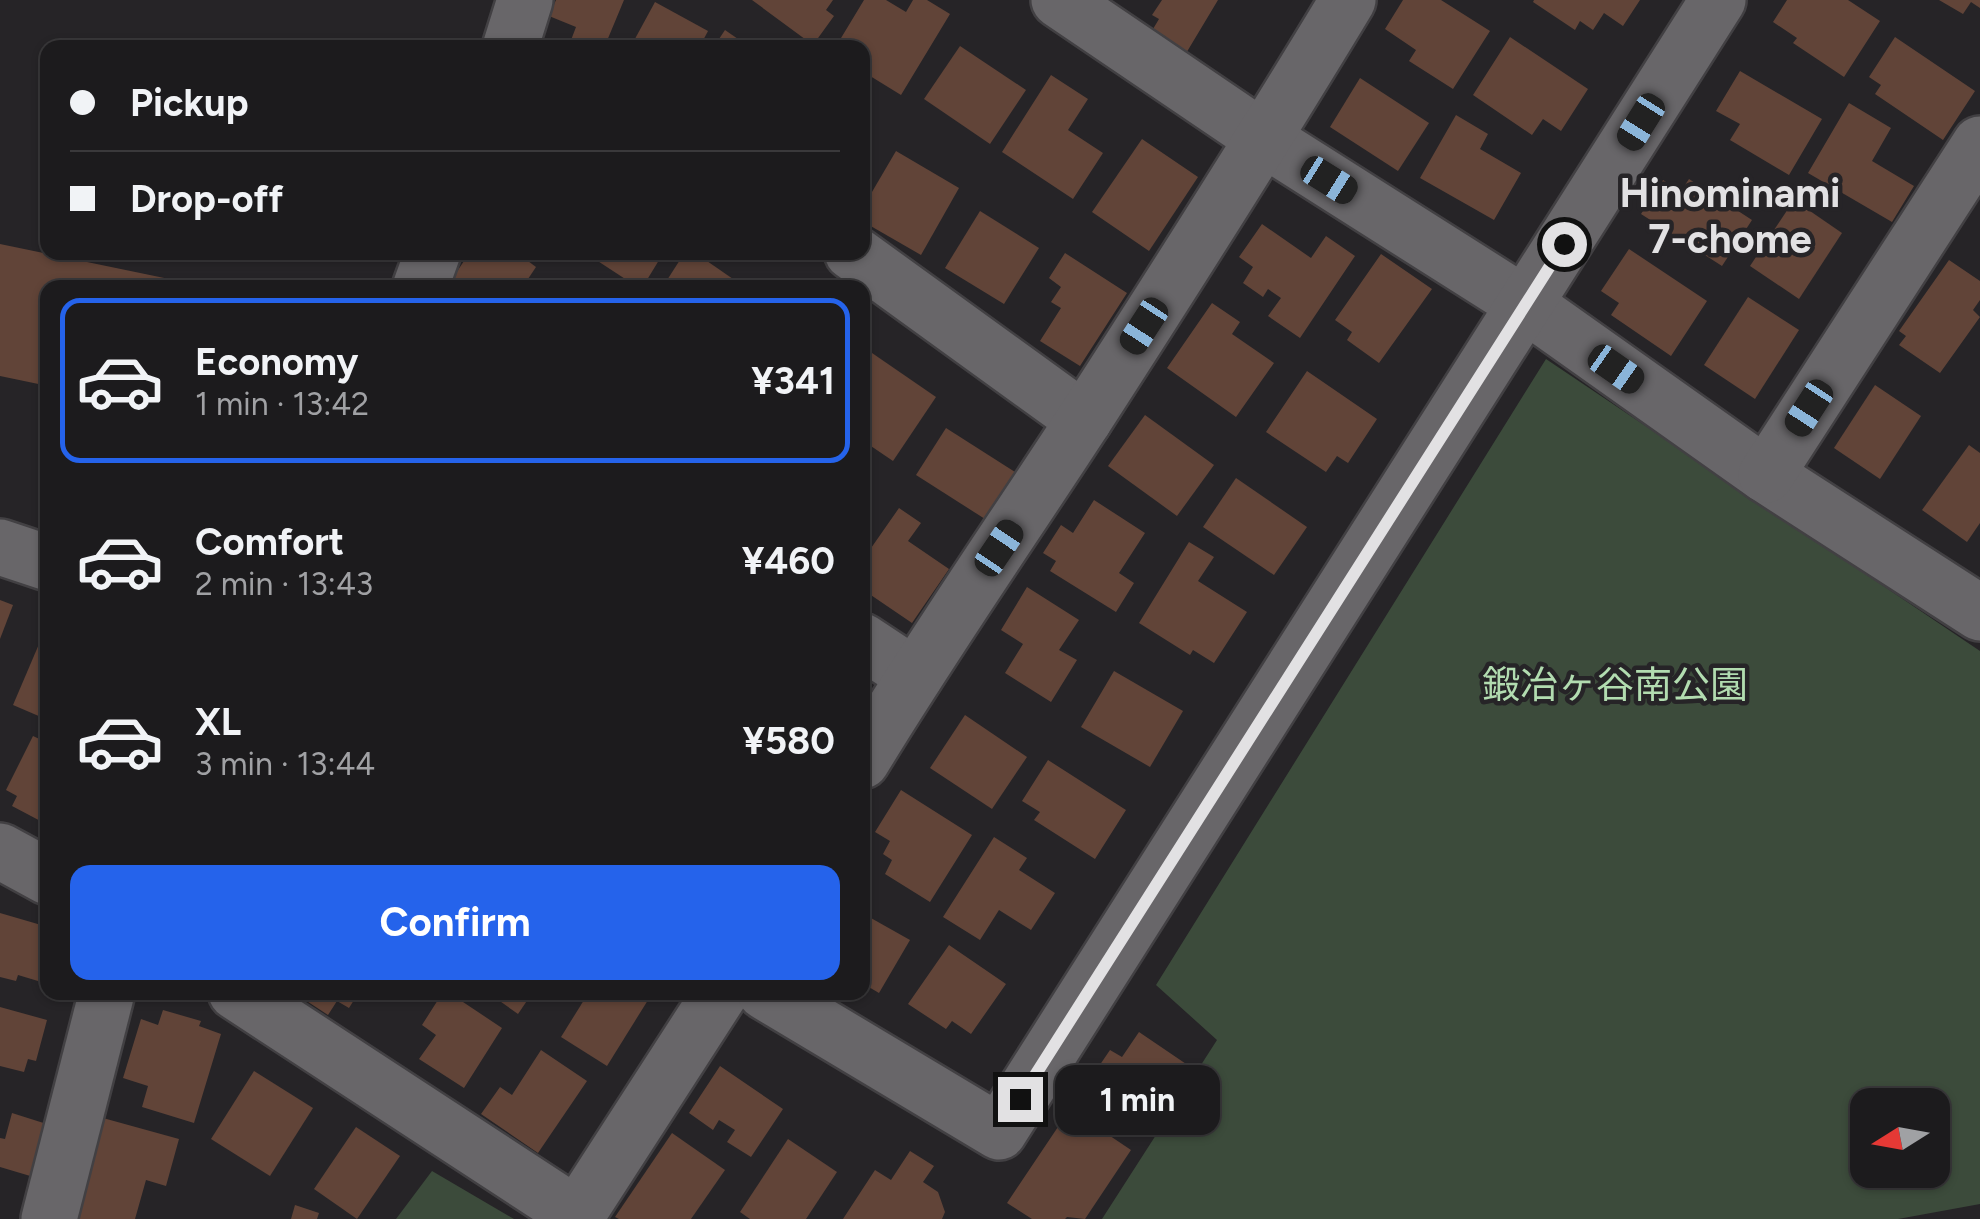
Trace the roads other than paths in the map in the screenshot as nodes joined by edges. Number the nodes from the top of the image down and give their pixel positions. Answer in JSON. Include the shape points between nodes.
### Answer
{"nodes":[{"id":1,"x":526,"y":0,"type":"edge"},
{"id":2,"x":1058,"y":0,"type":"edge"},
{"id":3,"x":1348,"y":0,"type":"edge"},
{"id":4,"x":1718,"y":0,"type":"edge"},
{"id":5,"x":513,"y":40,"type":"edge"},
{"id":6,"x":1264,"y":139,"type":"junction"},
{"id":7,"x":1980,"y":144,"type":"edge"},
{"id":8,"x":863,"y":260,"type":"edge"},
{"id":9,"x":1526,"y":305,"type":"junction"},
{"id":10,"x":1084,"y":420,"type":"junction"},
{"id":11,"x":1766,"y":474,"type":"junction"},
{"id":12,"x":0,"y":547,"type":"edge"},
{"id":13,"x":40,"y":560,"type":"edge"},
{"id":14,"x":1980,"y":613,"type":"edge"},
{"id":15,"x":870,"y":646,"type":"edge"},
{"id":16,"x":914,"y":676,"type":"junction"},
{"id":17,"x":870,"y":748,"type":"edge"},
{"id":18,"x":0,"y":851,"type":"edge"},
{"id":19,"x":40,"y":873,"type":"edge"},
{"id":20,"x":105,"y":1000,"type":"edge"},
{"id":21,"x":248,"y":1000,"type":"edge"},
{"id":22,"x":717,"y":1000,"type":"edge"},
{"id":23,"x":778,"y":1000,"type":"edge"},
{"id":24,"x":48,"y":1219,"type":"edge"}],
"edges":[{"from":1,"to":5,"type":"street"},
{"from":2,"to":6,"type":"street"},
{"from":3,"to":6,"type":"street"},
{"from":4,"to":9,"type":"street"},
{"from":6,"to":9,"type":"street"},
{"from":6,"to":10,"type":"street"},
{"from":7,"to":11,"type":"street"},
{"from":8,"to":10,"type":"street"},
{"from":9,"to":11,"type":"street"},
{"from":9,"to":23,"type":"street","via":[[999,1132]]},
{"from":10,"to":16,"type":"street"},
{"from":11,"to":14,"type":"street"},
{"from":12,"to":13,"type":"street"},
{"from":15,"to":16,"type":"street"},
{"from":16,"to":17,"type":"street"},
{"from":18,"to":19,"type":"street"},
{"from":20,"to":24,"type":"street"},
{"from":21,"to":22,"type":"street","via":[[577,1215]]}]}
